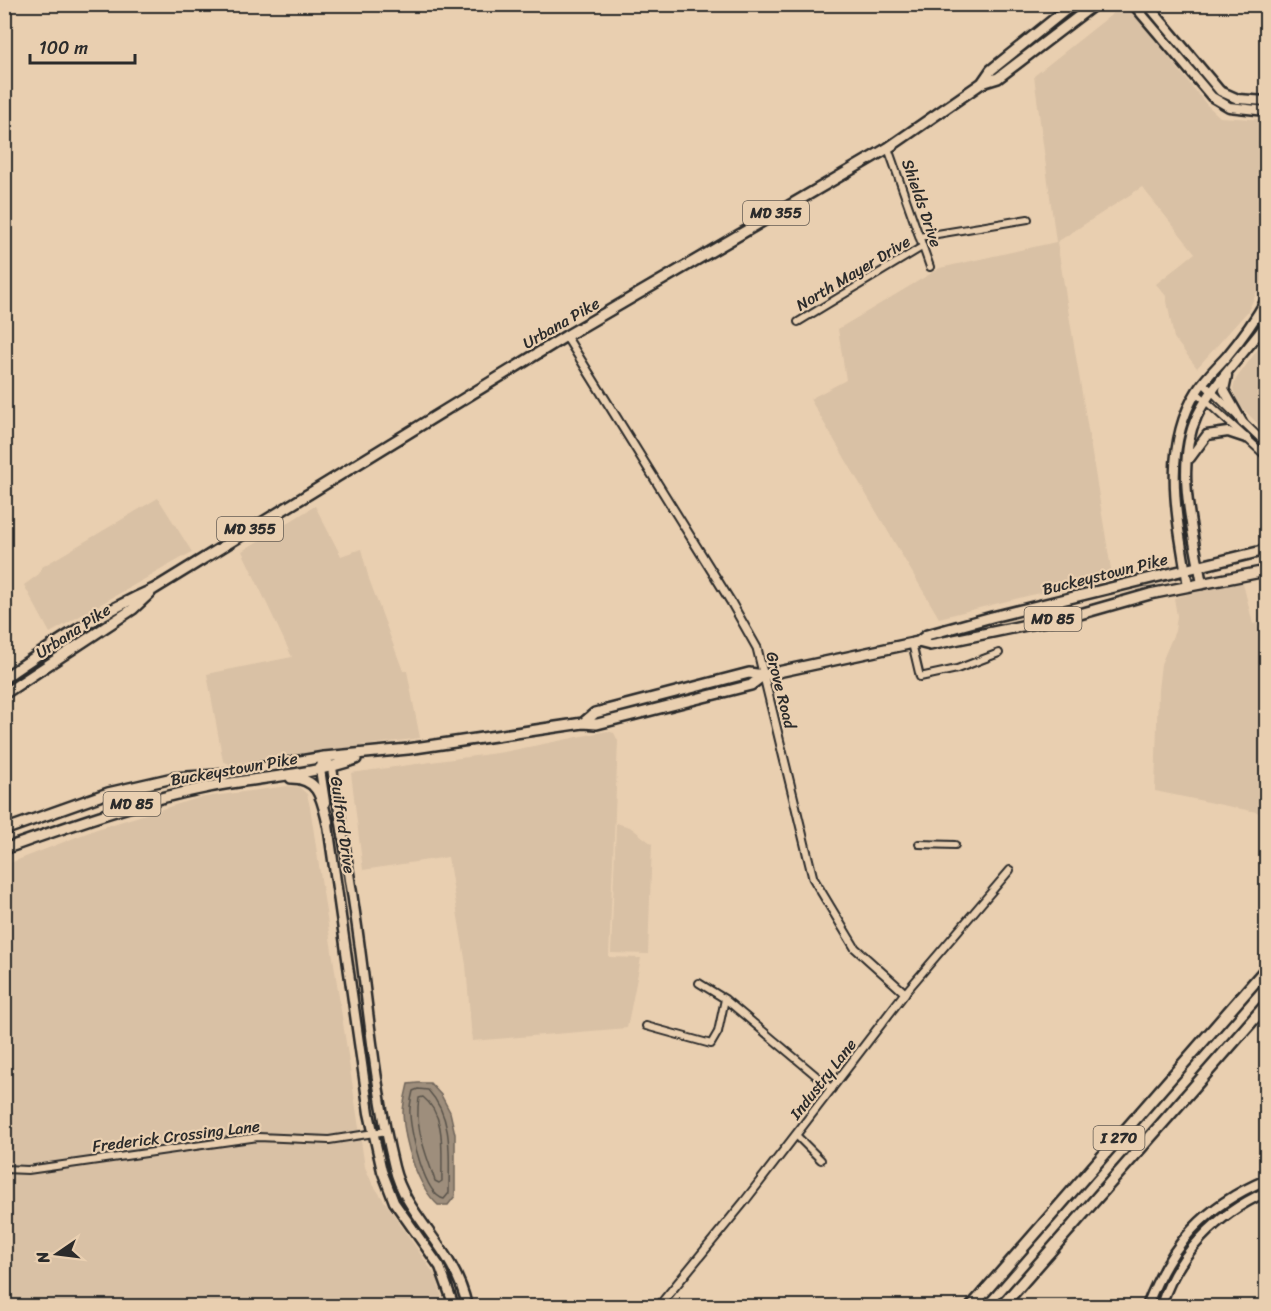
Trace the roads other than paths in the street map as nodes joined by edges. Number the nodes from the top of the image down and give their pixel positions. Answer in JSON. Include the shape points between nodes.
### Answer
{"nodes":[{"id":1,"x":1073,"y":4,"type":"edge"},
{"id":2,"x":1095,"y":4,"type":"edge"},
{"id":3,"x":1133,"y":4,"type":"edge"},
{"id":4,"x":1147,"y":4,"type":"edge"},
{"id":5,"x":982,"y":83,"type":"junction"},
{"id":6,"x":1266,"y":101,"type":"edge"},
{"id":7,"x":1266,"y":111,"type":"edge"},
{"id":8,"x":888,"y":148,"type":"junction"},
{"id":9,"x":1028,"y":219,"type":"dead end"},
{"id":10,"x":919,"y":237,"type":"junction"},
{"id":11,"x":922,"y":247,"type":"junction"},
{"id":12,"x":930,"y":267,"type":"dead end"},
{"id":13,"x":1266,"y":300,"type":"edge"},
{"id":14,"x":798,"y":322,"type":"dead end"},
{"id":15,"x":1266,"y":324,"type":"edge"},
{"id":16,"x":566,"y":336,"type":"junction"},
{"id":17,"x":1229,"y":373,"type":"junction"},
{"id":18,"x":1203,"y":383,"type":"junction"},
{"id":19,"x":1197,"y":392,"type":"junction"},
{"id":20,"x":1209,"y":397,"type":"junction"},
{"id":21,"x":1242,"y":422,"type":"junction"},
{"id":22,"x":1246,"y":438,"type":"junction"},
{"id":23,"x":1266,"y":444,"type":"edge"},
{"id":24,"x":1266,"y":456,"type":"edge"},
{"id":25,"x":1187,"y":464,"type":"junction"},
{"id":26,"x":1266,"y":550,"type":"edge"},
{"id":27,"x":1199,"y":566,"type":"junction"},
{"id":28,"x":1185,"y":569,"type":"junction"},
{"id":29,"x":1266,"y":571,"type":"edge"},
{"id":30,"x":1202,"y":584,"type":"junction"},
{"id":31,"x":1188,"y":586,"type":"junction"},
{"id":32,"x":154,"y":589,"type":"junction"},
{"id":33,"x":915,"y":643,"type":"junction"},
{"id":34,"x":999,"y":653,"type":"dead end"},
{"id":35,"x":764,"y":675,"type":"junction"},
{"id":36,"x":4,"y":678,"type":"edge"},
{"id":37,"x":4,"y":694,"type":"edge"},
{"id":38,"x":367,"y":755,"type":"junction"},
{"id":39,"x":324,"y":757,"type":"junction"},
{"id":40,"x":332,"y":768,"type":"junction"},
{"id":41,"x":320,"y":769,"type":"junction"},
{"id":42,"x":265,"y":778,"type":"junction"},
{"id":43,"x":328,"y":824,"type":"junction"},
{"id":44,"x":4,"y":830,"type":"edge"},
{"id":45,"x":919,"y":844,"type":"dead end"},
{"id":46,"x":955,"y":845,"type":"dead end"},
{"id":47,"x":4,"y":849,"type":"edge"},
{"id":48,"x":1010,"y":870,"type":"dead end"},
{"id":49,"x":1266,"y":969,"type":"edge"},
{"id":50,"x":699,"y":983,"type":"dead end"},
{"id":51,"x":905,"y":993,"type":"junction"},
{"id":52,"x":725,"y":999,"type":"junction"},
{"id":53,"x":1266,"y":1005,"type":"edge"},
{"id":54,"x":646,"y":1026,"type":"dead end"},
{"id":55,"x":832,"y":1089,"type":"junction"},
{"id":56,"x":387,"y":1131,"type":"junction"},
{"id":57,"x":372,"y":1135,"type":"junction"},
{"id":58,"x":796,"y":1135,"type":"junction"},
{"id":59,"x":821,"y":1160,"type":"dead end"},
{"id":60,"x":4,"y":1169,"type":"edge"},
{"id":61,"x":1266,"y":1180,"type":"edge"},
{"id":62,"x":1266,"y":1192,"type":"edge"},
{"id":63,"x":454,"y":1306,"type":"edge"},
{"id":64,"x":467,"y":1306,"type":"edge"},
{"id":65,"x":659,"y":1306,"type":"edge"},
{"id":66,"x":972,"y":1306,"type":"edge"},
{"id":67,"x":1002,"y":1306,"type":"edge"},
{"id":68,"x":1147,"y":1306,"type":"edge"},
{"id":69,"x":1161,"y":1306,"type":"edge"}],
"edges":[{"from":1,"to":5,"type":"main road","name":"Urbana Pike","number":"MD 355","via":[[991,70]]},
{"from":2,"to":5,"type":"main road","name":"Urbana Pike","number":"MD 355","via":[[998,78]]},
{"from":3,"to":7,"type":"main road","via":[[1212,97],[1229,107]]},
{"from":4,"to":6,"type":"main road","via":[[1220,92],[1238,99]]},
{"from":5,"to":8,"type":"main road","name":"Urbana Pike","number":"MD 355"},
{"from":8,"to":10,"type":"street","name":"Shields Drive"},
{"from":8,"to":16,"type":"main road","name":"Urbana Pike","number":"MD 355"},
{"from":9,"to":10,"type":"street"},
{"from":10,"to":11,"type":"street","name":"Shields Drive"},
{"from":11,"to":12,"type":"street","name":"Shields Drive"},
{"from":11,"to":14,"type":"street","name":"North Mayer Drive"},
{"from":13,"to":18,"type":"main road","via":[[1249,328]]},
{"from":15,"to":17,"type":"main road"},
{"from":16,"to":32,"type":"main road","name":"Urbana Pike","number":"MD 355"},
{"from":16,"to":35,"type":"street","name":"Grove Road","via":[[734,607],[757,648]]},
{"from":17,"to":20,"type":"main road"},
{"from":17,"to":21,"type":"main road","via":[[1224,390]]},
{"from":18,"to":19,"type":"main road"},
{"from":18,"to":20,"type":"street"},
{"from":19,"to":20,"type":"street"},
{"from":19,"to":28,"type":"main road","via":[[1184,418],[1173,473]]},
{"from":20,"to":21,"type":"street"},
{"from":20,"to":22,"type":"street"},
{"from":20,"to":25,"type":"main road","via":[[1188,440]]},
{"from":21,"to":23,"type":"street"},
{"from":22,"to":24,"type":"street"},
{"from":22,"to":25,"type":"main road","via":[[1228,432],[1207,435]]},
{"from":25,"to":27,"type":"main road"},
{"from":26,"to":27,"type":"main road","name":"Buckeystown Pike","number":"MD 85"},
{"from":27,"to":28,"type":"main road","name":"Buckeystown Pike","number":"MD 85"},
{"from":27,"to":30,"type":"main road"},
{"from":28,"to":31,"type":"main road"},
{"from":28,"to":33,"type":"main road","name":"Buckeystown Pike","number":"MD 85","via":[[992,617],[927,635]]},
{"from":29,"to":30,"type":"main road","name":"Buckeystown Pike","number":"MD 85"},
{"from":30,"to":31,"type":"main road","name":"Buckeystown Pike","number":"MD 85"},
{"from":31,"to":33,"type":"main road","name":"Buckeystown Pike","number":"MD 85","via":[[1071,616],[930,645]]},
{"from":32,"to":36,"type":"main road","name":"Urbana Pike","number":"MD 355","via":[[46,649]]},
{"from":32,"to":37,"type":"main road","name":"Urbana Pike","number":"MD 355","via":[[133,609]]},
{"from":33,"to":34,"type":"street","via":[[920,677],[957,669]]},
{"from":33,"to":35,"type":"main road","name":"Buckeystown Pike","number":"MD 85"},
{"from":35,"to":38,"type":"main road","name":"Buckeystown Pike","number":"MD 85","via":[[748,673],[595,713],[583,723]]},
{"from":35,"to":51,"type":"street","name":"Grove Road","via":[[813,878],[855,948]]},
{"from":38,"to":39,"type":"main road","name":"Buckeystown Pike","number":"MD 85"},
{"from":38,"to":40,"type":"main road","name":"Buckeystown Pike","number":"MD 85"},
{"from":39,"to":40,"type":"main road","name":"Guilford Drive"},
{"from":39,"to":41,"type":"main road","name":"Guilford Drive"},
{"from":39,"to":44,"type":"main road","name":"Buckeystown Pike","number":"MD 85","via":[[217,775],[173,778],[108,793]]},
{"from":40,"to":41,"type":"main road","name":"Buckeystown Pike","number":"MD 85"},
{"from":40,"to":56,"type":"main road","name":"Guilford Drive"},
{"from":41,"to":42,"type":"main road","name":"Buckeystown Pike","number":"MD 85"},
{"from":41,"to":43,"type":"main road","name":"Guilford Drive"},
{"from":42,"to":43,"type":"main road","via":[[300,778],[314,784]]},
{"from":42,"to":47,"type":"main road","name":"Buckeystown Pike","number":"MD 85","via":[[119,808]]},
{"from":43,"to":57,"type":"main road","name":"Guilford Drive"},
{"from":45,"to":46,"type":"street"},
{"from":48,"to":51,"type":"street","name":"Industry Lane"},
{"from":49,"to":66,"type":"highway","number":"I 270"},
{"from":50,"to":52,"type":"street"},
{"from":51,"to":55,"type":"street","name":"Industry Lane"},
{"from":52,"to":54,"type":"street","via":[[718,1032],[711,1044]]},
{"from":52,"to":55,"type":"street"},
{"from":53,"to":67,"type":"highway","number":"I 270"},
{"from":55,"to":58,"type":"street","name":"Industry Lane"},
{"from":56,"to":57,"type":"street","name":"Frederick Crossing Lane"},
{"from":56,"to":64,"type":"main road","name":"Guilford Drive","via":[[397,1178],[446,1253]]},
{"from":57,"to":60,"type":"street","name":"Frederick Crossing Lane","via":[[329,1140],[258,1137],[28,1170]]},
{"from":57,"to":63,"type":"main road","name":"Guilford Drive","via":[[394,1202],[440,1267]]},
{"from":58,"to":59,"type":"street"},
{"from":58,"to":65,"type":"street","name":"Industry Lane"},
{"from":61,"to":68,"type":"main road","via":[[1222,1203],[1184,1237]]},
{"from":62,"to":69,"type":"main road","via":[[1227,1213],[1209,1230],[1177,1269]]}]}
